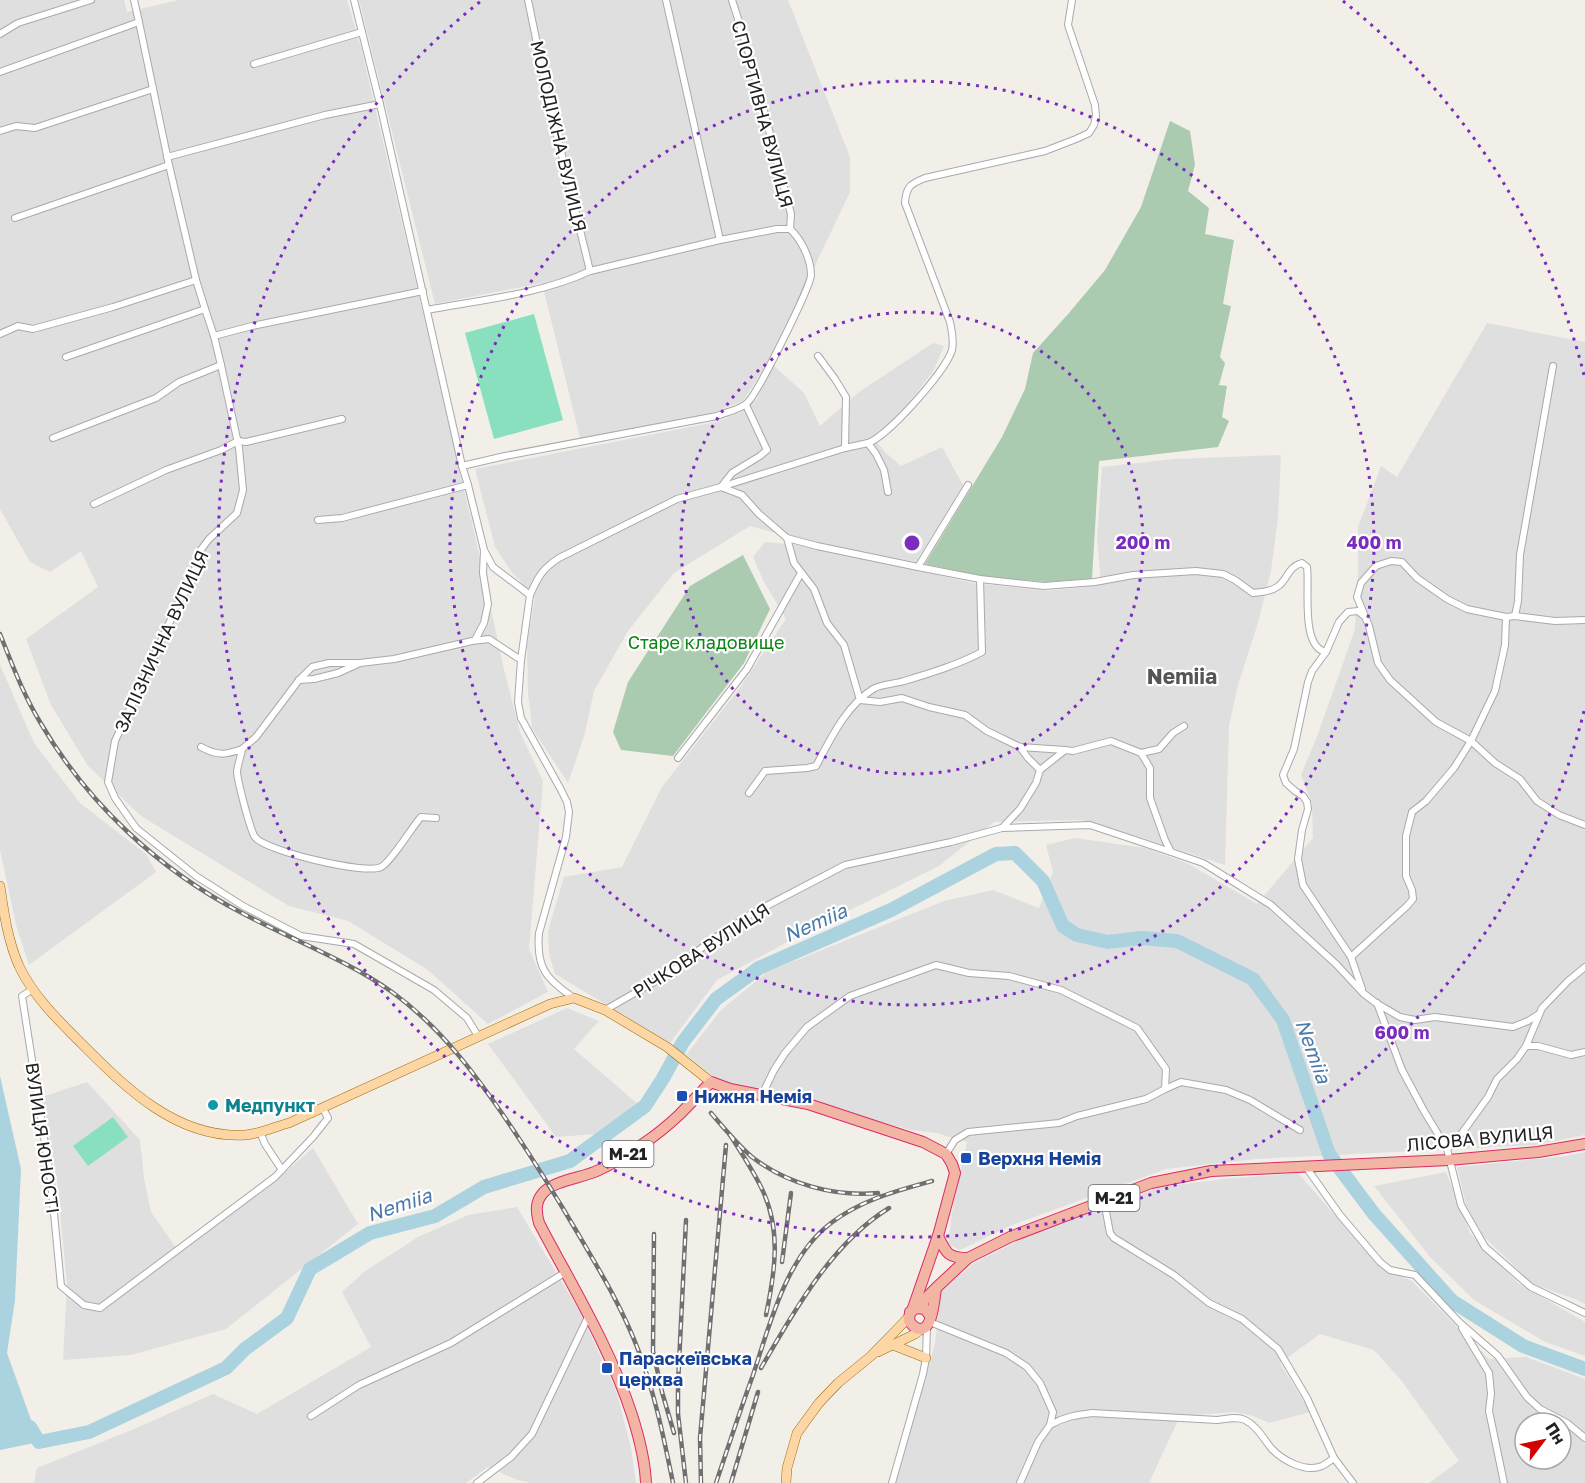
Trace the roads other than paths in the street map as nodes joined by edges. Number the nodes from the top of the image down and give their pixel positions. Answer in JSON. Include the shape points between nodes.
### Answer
{"nodes":[{"id":1,"x":90,"y":0,"type":"edge"},
{"id":2,"x":134,"y":0,"type":"edge"},
{"id":3,"x":354,"y":0,"type":"edge"},
{"id":4,"x":528,"y":0,"type":"edge"},
{"id":5,"x":666,"y":0,"type":"edge"},
{"id":6,"x":732,"y":0,"type":"edge"},
{"id":7,"x":1072,"y":0,"type":"edge"},
{"id":8,"x":139,"y":22,"type":"junction"},
{"id":9,"x":362,"y":32,"type":"junction"},
{"id":10,"x":0,"y":34,"type":"edge"},
{"id":11,"x":254,"y":64,"type":"dead end"},
{"id":12,"x":0,"y":72,"type":"edge"},
{"id":13,"x":153,"y":89,"type":"junction"},
{"id":14,"x":380,"y":104,"type":"junction"},
{"id":15,"x":0,"y":131,"type":"edge"},
{"id":16,"x":167,"y":157,"type":"junction"},
{"id":17,"x":169,"y":165,"type":"junction"},
{"id":18,"x":15,"y":218,"type":"dead end"},
{"id":19,"x":790,"y":229,"type":"junction"},
{"id":20,"x":720,"y":240,"type":"junction"},
{"id":21,"x":590,"y":271,"type":"junction"},
{"id":22,"x":196,"y":280,"type":"junction"},
{"id":23,"x":423,"y":291,"type":"junction"},
{"id":24,"x":205,"y":309,"type":"junction"},
{"id":25,"x":428,"y":310,"type":"junction"},
{"id":26,"x":0,"y":334,"type":"edge"},
{"id":27,"x":214,"y":336,"type":"junction"},
{"id":28,"x":818,"y":356,"type":"dead end"},
{"id":29,"x":66,"y":357,"type":"dead end"},
{"id":30,"x":221,"y":365,"type":"junction"},
{"id":31,"x":1553,"y":366,"type":"dead end"},
{"id":32,"x":746,"y":405,"type":"junction"},
{"id":33,"x":342,"y":419,"type":"dead end"},
{"id":34,"x":53,"y":438,"type":"dead end"},
{"id":35,"x":237,"y":441,"type":"junction"},
{"id":36,"x":868,"y":443,"type":"junction"},
{"id":37,"x":845,"y":448,"type":"junction"},
{"id":38,"x":462,"y":466,"type":"junction"},
{"id":39,"x":468,"y":485,"type":"junction"},
{"id":40,"x":968,"y":485,"type":"dead end"},
{"id":41,"x":721,"y":487,"type":"junction"},
{"id":42,"x":888,"y":492,"type":"dead end"},
{"id":43,"x":94,"y":504,"type":"dead end"},
{"id":44,"x":318,"y":520,"type":"dead end"},
{"id":45,"x":787,"y":538,"type":"junction"},
{"id":46,"x":484,"y":550,"type":"junction"},
{"id":47,"x":918,"y":567,"type":"junction"},
{"id":48,"x":801,"y":573,"type":"junction"},
{"id":49,"x":980,"y":579,"type":"junction"},
{"id":50,"x":530,"y":595,"type":"junction"},
{"id":51,"x":1364,"y":616,"type":"junction"},
{"id":52,"x":1515,"y":616,"type":"junction"},
{"id":53,"x":1506,"y":617,"type":"junction"},
{"id":54,"x":1585,"y":620,"type":"edge"},
{"id":55,"x":476,"y":640,"type":"junction"},
{"id":56,"x":1326,"y":652,"type":"junction"},
{"id":57,"x":521,"y":660,"type":"junction"},
{"id":58,"x":360,"y":663,"type":"junction"},
{"id":59,"x":299,"y":680,"type":"junction"},
{"id":60,"x":860,"y":700,"type":"junction"},
{"id":61,"x":1184,"y":726,"type":"dead end"},
{"id":62,"x":1471,"y":741,"type":"junction"},
{"id":63,"x":201,"y":747,"type":"dead end"},
{"id":64,"x":1020,"y":747,"type":"junction"},
{"id":65,"x":242,"y":749,"type":"junction"},
{"id":66,"x":1065,"y":750,"type":"junction"},
{"id":67,"x":1142,"y":753,"type":"junction"},
{"id":68,"x":678,"y":758,"type":"dead end"},
{"id":69,"x":1040,"y":770,"type":"junction"},
{"id":70,"x":749,"y":793,"type":"dead end"},
{"id":71,"x":436,"y":818,"type":"dead end"},
{"id":72,"x":1585,"y":825,"type":"edge"},
{"id":73,"x":1002,"y":828,"type":"junction"},
{"id":74,"x":1171,"y":852,"type":"junction"},
{"id":75,"x":0,"y":886,"type":"edge"},
{"id":76,"x":1351,"y":957,"type":"junction"},
{"id":77,"x":1585,"y":967,"type":"edge"},
{"id":78,"x":33,"y":989,"type":"junction"},
{"id":79,"x":1363,"y":993,"type":"junction"},
{"id":80,"x":574,"y":998,"type":"junction"},
{"id":81,"x":1376,"y":1003,"type":"junction"},
{"id":82,"x":605,"y":1010,"type":"junction"},
{"id":83,"x":1539,"y":1014,"type":"junction"},
{"id":84,"x":478,"y":1036,"type":"junction"},
{"id":85,"x":1526,"y":1046,"type":"junction"},
{"id":86,"x":1585,"y":1052,"type":"edge"},
{"id":87,"x":711,"y":1082,"type":"junction"},
{"id":88,"x":1165,"y":1089,"type":"junction"},
{"id":89,"x":762,"y":1095,"type":"junction"},
{"id":90,"x":322,"y":1107,"type":"junction"},
{"id":91,"x":1300,"y":1130,"type":"dead end"},
{"id":92,"x":261,"y":1132,"type":"junction"},
{"id":93,"x":1585,"y":1144,"type":"edge"},
{"id":94,"x":946,"y":1154,"type":"junction"},
{"id":95,"x":1448,"y":1155,"type":"junction"},
{"id":96,"x":1306,"y":1167,"type":"junction"},
{"id":97,"x":282,"y":1170,"type":"junction"},
{"id":98,"x":1104,"y":1201,"type":"junction"},
{"id":99,"x":938,"y":1236,"type":"junction"},
{"id":100,"x":968,"y":1258,"type":"junction"},
{"id":101,"x":566,"y":1272,"type":"junction"},
{"id":102,"x":922,"y":1280,"type":"junction"},
{"id":103,"x":936,"y":1288,"type":"junction"},
{"id":104,"x":1585,"y":1313,"type":"edge"},
{"id":105,"x":589,"y":1315,"type":"junction"},
{"id":106,"x":923,"y":1315,"type":"junction"},
{"id":107,"x":1459,"y":1322,"type":"junction"},
{"id":108,"x":893,"y":1345,"type":"junction"},
{"id":109,"x":871,"y":1356,"type":"junction"},
{"id":110,"x":926,"y":1358,"type":"junction"},
{"id":111,"x":311,"y":1416,"type":"dead end"},
{"id":112,"x":1050,"y":1425,"type":"junction"},
{"id":113,"x":1585,"y":1438,"type":"edge"},
{"id":114,"x":1334,"y":1458,"type":"junction"},
{"id":115,"x":477,"y":1483,"type":"edge"},
{"id":116,"x":646,"y":1483,"type":"edge"},
{"id":117,"x":786,"y":1483,"type":"edge"},
{"id":118,"x":892,"y":1483,"type":"edge"},
{"id":119,"x":1020,"y":1483,"type":"edge"},
{"id":120,"x":1353,"y":1483,"type":"edge"},
{"id":121,"x":1504,"y":1483,"type":"edge"}],
"edges":[{"from":1,"to":10,"type":"street","via":[[18,23]]},
{"from":2,"to":8,"type":"street","name":"ЗАЛІЗНИЧНА ВУЛИЦЯ"},
{"from":3,"to":9,"type":"street"},
{"from":4,"to":21,"type":"street","name":"МОЛОДІЖНА ВУЛИЦЯ"},
{"from":5,"to":20,"type":"street"},
{"from":6,"to":19,"type":"street","name":"СПОРТИВНА ВУЛИЦЯ","via":[[791,214]]},
{"from":7,"to":36,"type":"street","via":[[1068,25],[1095,105],[1094,125],[1089,133],[1045,151],[925,178],[910,185],[905,203],[950,322],[952,348],[947,363],[899,420]]},
{"from":8,"to":12,"type":"street"},
{"from":8,"to":13,"type":"street","name":"ЗАЛІЗНИЧНА ВУЛИЦЯ"},
{"from":9,"to":11,"type":"street"},
{"from":9,"to":14,"type":"street"},
{"from":13,"to":15,"type":"street","via":[[35,128],[16,126]]},
{"from":13,"to":16,"type":"street","name":"ЗАЛІЗНИЧНА ВУЛИЦЯ"},
{"from":14,"to":16,"type":"street"},
{"from":14,"to":23,"type":"street"},
{"from":16,"to":17,"type":"street","name":"ЗАЛІЗНИЧНА ВУЛИЦЯ"},
{"from":17,"to":18,"type":"street"},
{"from":17,"to":22,"type":"street","name":"ЗАЛІЗНИЧНА ВУЛИЦЯ"},
{"from":19,"to":20,"type":"street","name":"СПОРТИВНА ВУЛИЦЯ"},
{"from":19,"to":32,"type":"street","name":"СПОРТИВНА ВУЛИЦЯ","via":[[807,257],[811,276],[756,392]]},
{"from":20,"to":21,"type":"street","name":"СПОРТИВНА ВУЛИЦЯ"},
{"from":21,"to":25,"type":"street","name":"СПОРТИВНА ВУЛИЦЯ","via":[[545,287]]},
{"from":22,"to":24,"type":"street","name":"ЗАЛІЗНИЧНА ВУЛИЦЯ"},
{"from":22,"to":26,"type":"street","via":[[102,310],[33,328],[18,326]]},
{"from":23,"to":25,"type":"street"},
{"from":23,"to":27,"type":"street"},
{"from":24,"to":27,"type":"street","name":"ЗАЛІЗНИЧНА ВУЛИЦЯ"},
{"from":24,"to":29,"type":"street"},
{"from":25,"to":38,"type":"street"},
{"from":27,"to":30,"type":"street","name":"ЗАЛІЗНИЧНА ВУЛИЦЯ"},
{"from":28,"to":37,"type":"street","via":[[846,398]]},
{"from":30,"to":34,"type":"street","via":[[179,382],[156,398]]},
{"from":30,"to":35,"type":"street","name":"ЗАЛІЗНИЧНА ВУЛИЦЯ"},
{"from":31,"to":52,"type":"street","via":[[1520,555]]},
{"from":32,"to":38,"type":"street","via":[[717,416]]},
{"from":32,"to":41,"type":"street","via":[[766,450],[732,473]]},
{"from":33,"to":35,"type":"street"},
{"from":35,"to":43,"type":"street"},
{"from":35,"to":84,"type":"street","name":"ЗАЛІЗНИЧНА ВУЛИЦЯ","via":[[243,490],[237,513],[200,551],[192,580],[115,741],[108,782],[136,828],[196,876],[301,936],[354,944],[434,990],[467,1018]]},
{"from":36,"to":37,"type":"street"},
{"from":36,"to":42,"type":"street","via":[[884,470]]},
{"from":37,"to":41,"type":"street"},
{"from":38,"to":39,"type":"street"},
{"from":39,"to":44,"type":"street","via":[[342,518]]},
{"from":39,"to":46,"type":"street"},
{"from":40,"to":47,"type":"street"},
{"from":41,"to":45,"type":"street","via":[[742,495]]},
{"from":41,"to":50,"type":"street","via":[[677,499],[559,558],[537,578]]},
{"from":45,"to":47,"type":"street"},
{"from":45,"to":48,"type":"street"},
{"from":46,"to":50,"type":"street","via":[[493,567]]},
{"from":46,"to":55,"type":"street","via":[[488,604]]},
{"from":47,"to":49,"type":"street"},
{"from":48,"to":60,"type":"street","via":[[814,589],[827,624],[844,645]]},
{"from":48,"to":68,"type":"street","via":[[747,669]]},
{"from":49,"to":56,"type":"street","via":[[1044,586],[1196,571],[1223,574],[1252,593],[1279,586],[1294,566],[1302,563],[1307,567],[1311,636],[1319,651]]},
{"from":49,"to":60,"type":"street","via":[[982,652],[928,675],[875,687]]},
{"from":50,"to":57,"type":"street"},
{"from":51,"to":53,"type":"street","via":[[1357,597],[1361,583],[1376,566],[1391,561],[1402,562],[1417,578],[1467,609]]},
{"from":51,"to":56,"type":"street","via":[[1358,611],[1348,612],[1339,622]]},
{"from":51,"to":62,"type":"street","via":[[1378,663],[1390,680],[1436,722]]},
{"from":52,"to":53,"type":"street"},
{"from":52,"to":54,"type":"street"},
{"from":53,"to":62,"type":"street","via":[[1505,645],[1495,691]]},
{"from":55,"to":57,"type":"street","via":[[489,639]]},
{"from":55,"to":58,"type":"street"},
{"from":56,"to":76,"type":"street","via":[[1308,682],[1294,749],[1283,775],[1286,783],[1307,802],[1298,859],[1303,885]]},
{"from":57,"to":80,"type":"street","via":[[521,718],[569,812],[538,949],[541,966],[557,986]]},
{"from":58,"to":59,"type":"street","via":[[338,673]]},
{"from":58,"to":59,"type":"street","via":[[312,667]]},
{"from":59,"to":65,"type":"street","via":[[256,737]]},
{"from":60,"to":64,"type":"street","via":[[902,698],[965,715]]},
{"from":60,"to":70,"type":"street","via":[[833,734],[816,766],[765,771]]},
{"from":61,"to":67,"type":"street","via":[[1159,749]]},
{"from":62,"to":72,"type":"street","via":[[1495,763],[1520,778],[1537,801]]},
{"from":62,"to":76,"type":"street","via":[[1454,768],[1412,812],[1406,836],[1406,876],[1413,899]]},
{"from":63,"to":65,"type":"street","via":[[214,754]]},
{"from":64,"to":66,"type":"street"},
{"from":64,"to":69,"type":"street"},
{"from":65,"to":71,"type":"street","via":[[237,772],[249,823],[256,838],[268,847],[323,862],[373,869],[388,861],[421,817]]},
{"from":66,"to":67,"type":"street","via":[[1111,741]]},
{"from":66,"to":69,"type":"street"},
{"from":67,"to":74,"type":"street","via":[[1150,768],[1150,798]]},
{"from":69,"to":73,"type":"street","via":[[1020,809]]},
{"from":73,"to":74,"type":"street","name":"РІЧКОВА ВУЛИЦЯ","via":[[1090,825]]},
{"from":73,"to":82,"type":"street","name":"РІЧКОВА ВУЛИЦЯ","via":[[845,865],[751,914],[668,974]]},
{"from":74,"to":79,"type":"street","name":"РІЧКОВА ВУЛИЦЯ","via":[[1203,863],[1271,905]]},
{"from":75,"to":78,"type":"main road","via":[[11,945]]},
{"from":76,"to":79,"type":"street"},
{"from":77,"to":83,"type":"street"},
{"from":78,"to":92,"type":"main road","via":[[103,1065],[148,1104],[206,1131],[245,1135]]},
{"from":78,"to":97,"type":"street","name":"ВУЛИЦЯ ЮНОСТІ","via":[[22,996],[51,1182],[62,1286],[84,1305],[100,1308]]},
{"from":79,"to":81,"type":"street","name":"РІЧКОВА ВУЛИЦЯ"},
{"from":80,"to":82,"type":"main road"},
{"from":80,"to":84,"type":"main road","via":[[550,1004]]},
{"from":81,"to":83,"type":"street","name":"РІЧКОВА ВУЛИЦЯ","via":[[1414,1020],[1435,1017],[1513,1027]]},
{"from":81,"to":95,"type":"street","via":[[1402,1070]]},
{"from":82,"to":87,"type":"main road","via":[[667,1047]]},
{"from":83,"to":85,"type":"street"},
{"from":84,"to":90,"type":"main road"},
{"from":85,"to":86,"type":"street","via":[[1571,1055]]},
{"from":85,"to":95,"type":"street","via":[[1497,1079]]},
{"from":87,"to":89,"type":"highway"},
{"from":87,"to":101,"type":"highway","number":"М-21","via":[[678,1116],[628,1153],[599,1170],[542,1193],[536,1208],[539,1223]]},
{"from":88,"to":89,"type":"street","via":[[1166,1069],[1137,1028],[1061,990],[1010,976],[969,973],[936,965],[850,996],[807,1027],[785,1053]]},
{"from":88,"to":91,"type":"street","via":[[1181,1082],[1227,1090]]},
{"from":88,"to":94,"type":"street","via":[[1146,1099],[1059,1123],[968,1132],[955,1140]]},
{"from":89,"to":94,"type":"highway","via":[[838,1113],[923,1142]]},
{"from":90,"to":92,"type":"main road"},
{"from":90,"to":97,"type":"street","name":"ВУЛИЦЯ ЮНОСТІ","via":[[328,1118]]},
{"from":92,"to":97,"type":"street"},
{"from":93,"to":95,"type":"highway","name":"ЛІСОВА ВУЛИЦЯ","number":"М-21","via":[[1538,1152]]},
{"from":94,"to":99,"type":"highway","via":[[955,1173]]},
{"from":95,"to":96,"type":"highway","name":"ЛІСОВА ВУЛИЦЯ","number":"М-21"},
{"from":95,"to":104,"type":"street","via":[[1461,1205],[1485,1247],[1532,1287]]},
{"from":96,"to":98,"type":"highway","number":"М-21","via":[[1211,1171],[1151,1183]]},
{"from":96,"to":107,"type":"street","via":[[1380,1262],[1390,1270],[1415,1275]]},
{"from":98,"to":100,"type":"highway","number":"М-21","via":[[1010,1237]]},
{"from":98,"to":114,"type":"street","via":[[1114,1238],[1209,1302],[1242,1319],[1278,1349],[1307,1398]]},
{"from":99,"to":100,"type":"highway","via":[[950,1255]]},
{"from":99,"to":102,"type":"highway"},
{"from":100,"to":103,"type":"highway","number":"М-21"},
{"from":101,"to":105,"type":"highway","number":"М-21"},
{"from":101,"to":111,"type":"street","via":[[451,1343],[358,1385]]},
{"from":102,"to":106,"type":"highway"},
{"from":102,"to":106,"type":"highway"},
{"from":103,"to":106,"type":"highway"},
{"from":103,"to":106,"type":"highway","number":"М-21"},
{"from":105,"to":115,"type":"street","via":[[532,1434],[511,1457]]},
{"from":105,"to":116,"type":"highway","number":"М-21","via":[[623,1389]]},
{"from":106,"to":108,"type":"main road","via":[[915,1334]]},
{"from":106,"to":109,"type":"main road"},
{"from":106,"to":110,"type":"street"},
{"from":106,"to":112,"type":"street","via":[[1028,1367],[1053,1412]]},
{"from":107,"to":113,"type":"street","via":[[1498,1356],[1540,1409]]},
{"from":107,"to":121,"type":"street","via":[[1489,1373],[1489,1411]]},
{"from":108,"to":109,"type":"main road"},
{"from":108,"to":110,"type":"main road"},
{"from":109,"to":117,"type":"main road","via":[[825,1396],[797,1433]]},
{"from":110,"to":118,"type":"street"},
{"from":112,"to":114,"type":"street","via":[[1072,1415],[1092,1413],[1207,1420],[1238,1418],[1256,1428],[1278,1455],[1292,1463],[1320,1467]]},
{"from":112,"to":119,"type":"street"},
{"from":114,"to":120,"type":"street"}]}
